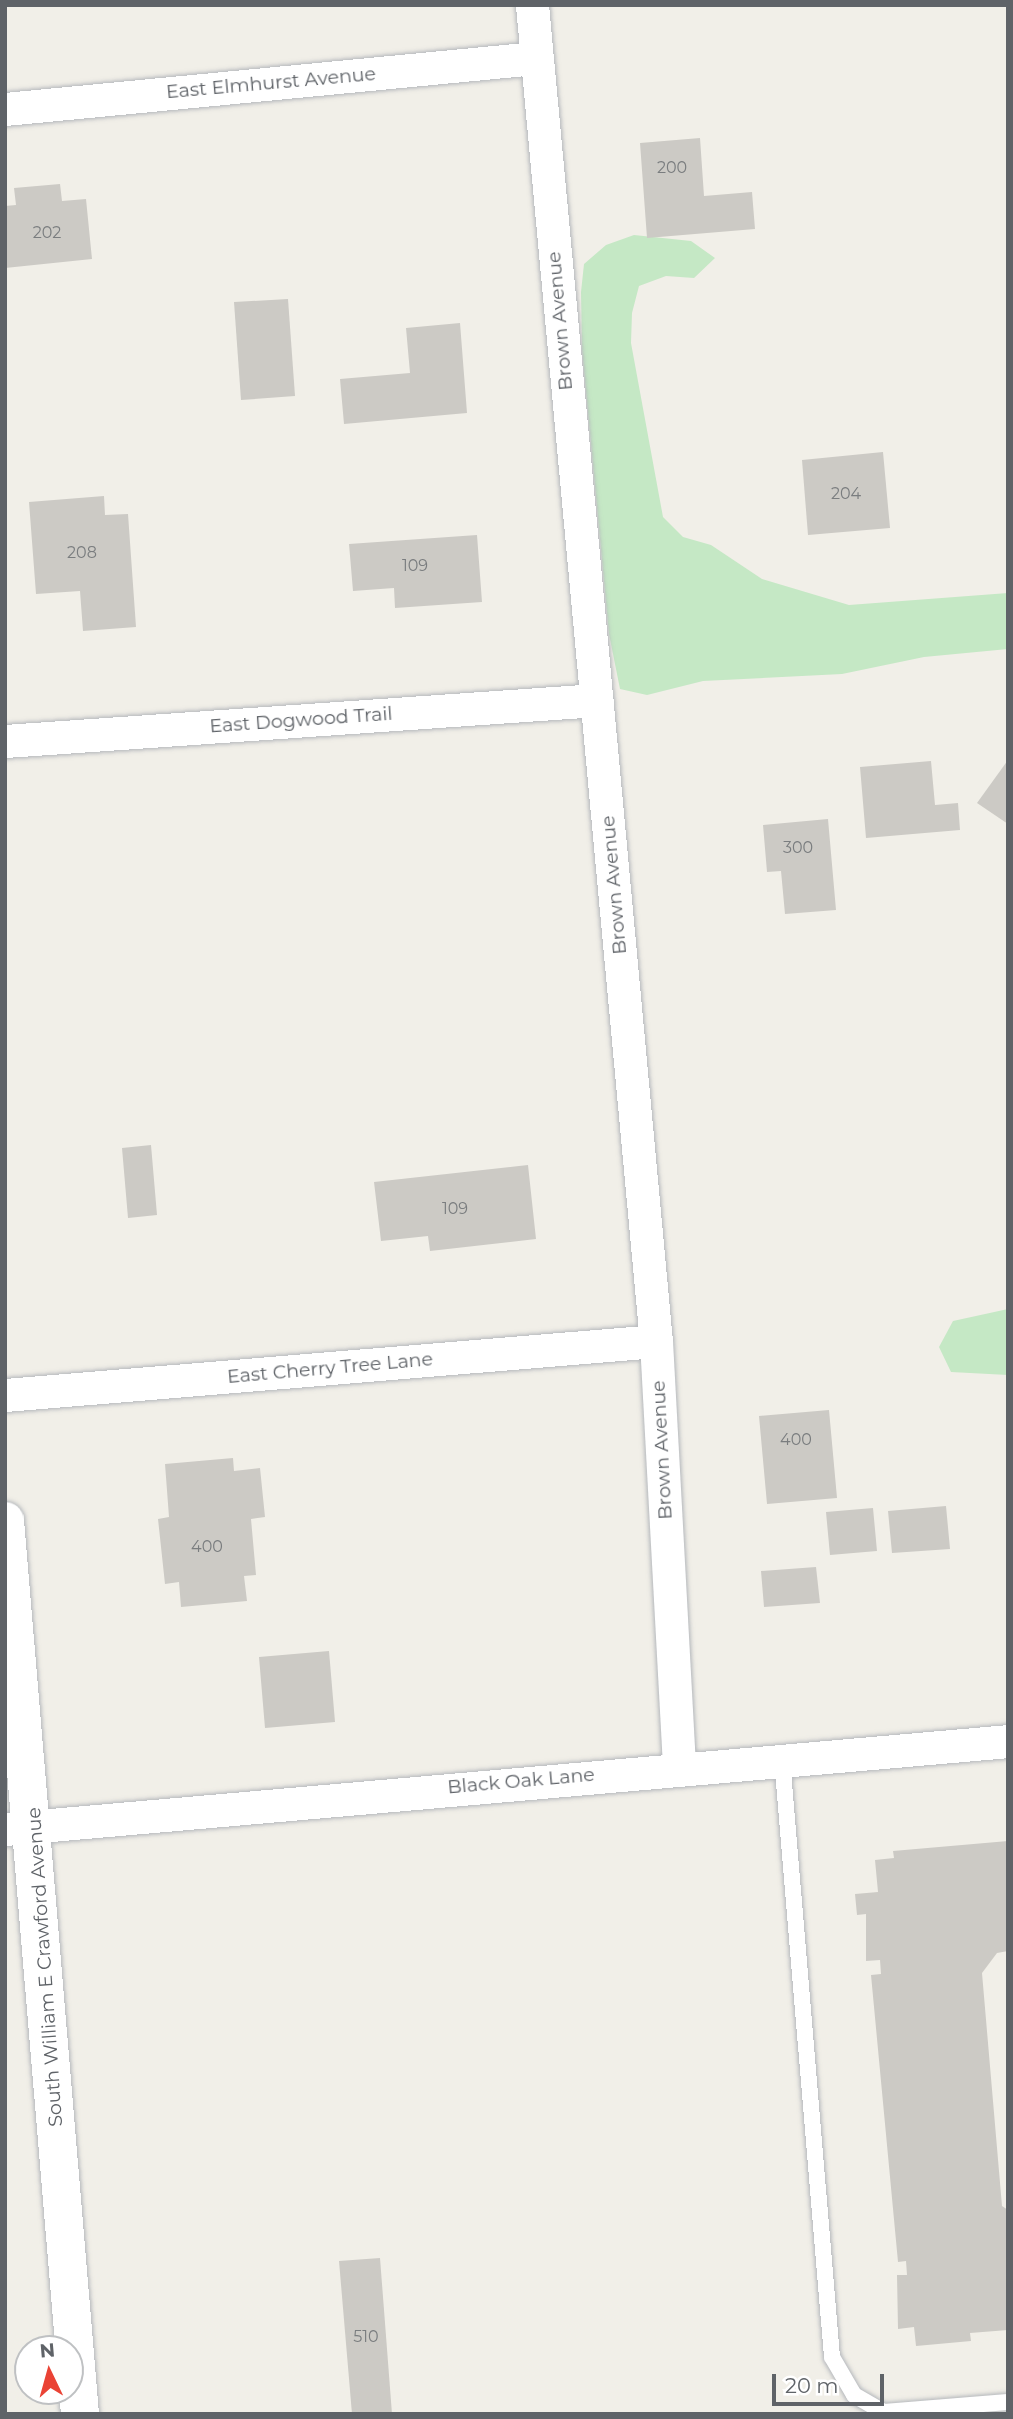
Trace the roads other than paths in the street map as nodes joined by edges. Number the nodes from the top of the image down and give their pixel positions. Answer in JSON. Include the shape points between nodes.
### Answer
{"nodes":[{"id":1,"x":532,"y":5,"type":"edge"},
{"id":2,"x":536,"y":58,"type":"junction"},
{"id":3,"x":5,"y":108,"type":"edge"},
{"id":4,"x":597,"y":700,"type":"junction"},
{"id":5,"x":5,"y":741,"type":"edge"},
{"id":6,"x":656,"y":1341,"type":"junction"},
{"id":7,"x":5,"y":1395,"type":"edge"},
{"id":8,"x":5,"y":1521,"type":"edge"},
{"id":9,"x":1008,"y":1741,"type":"edge"},
{"id":10,"x":782,"y":1759,"type":"junction"},
{"id":11,"x":679,"y":1767,"type":"junction"},
{"id":12,"x":20,"y":1827,"type":"edge"},
{"id":13,"x":1008,"y":2402,"type":"edge"},
{"id":14,"x":80,"y":2414,"type":"edge"}],
"edges":[{"from":1,"to":2,"type":"street","name":"Brown Avenue"},
{"from":2,"to":3,"type":"street","name":"East Elmhurst Avenue"},
{"from":2,"to":4,"type":"street","name":"Brown Avenue"},
{"from":4,"to":5,"type":"street","name":"East Dogwood Trail"},
{"from":4,"to":6,"type":"street","name":"Brown Avenue"},
{"from":6,"to":7,"type":"street","name":"East Cherry Tree Lane"},
{"from":6,"to":11,"type":"street","name":"Brown Avenue"},
{"from":8,"to":12,"type":"main road","name":"South William E Crawford Avenue"},
{"from":9,"to":10,"type":"street","name":"Black Oak Lane"},
{"from":10,"to":11,"type":"street","name":"Black Oak Lane"},
{"from":10,"to":13,"type":"lane","via":[[832,2357],[854,2395],[884,2412]]},
{"from":11,"to":12,"type":"street","name":"Black Oak Lane"},
{"from":12,"to":14,"type":"main road","name":"South William E Crawford Avenue"}]}
